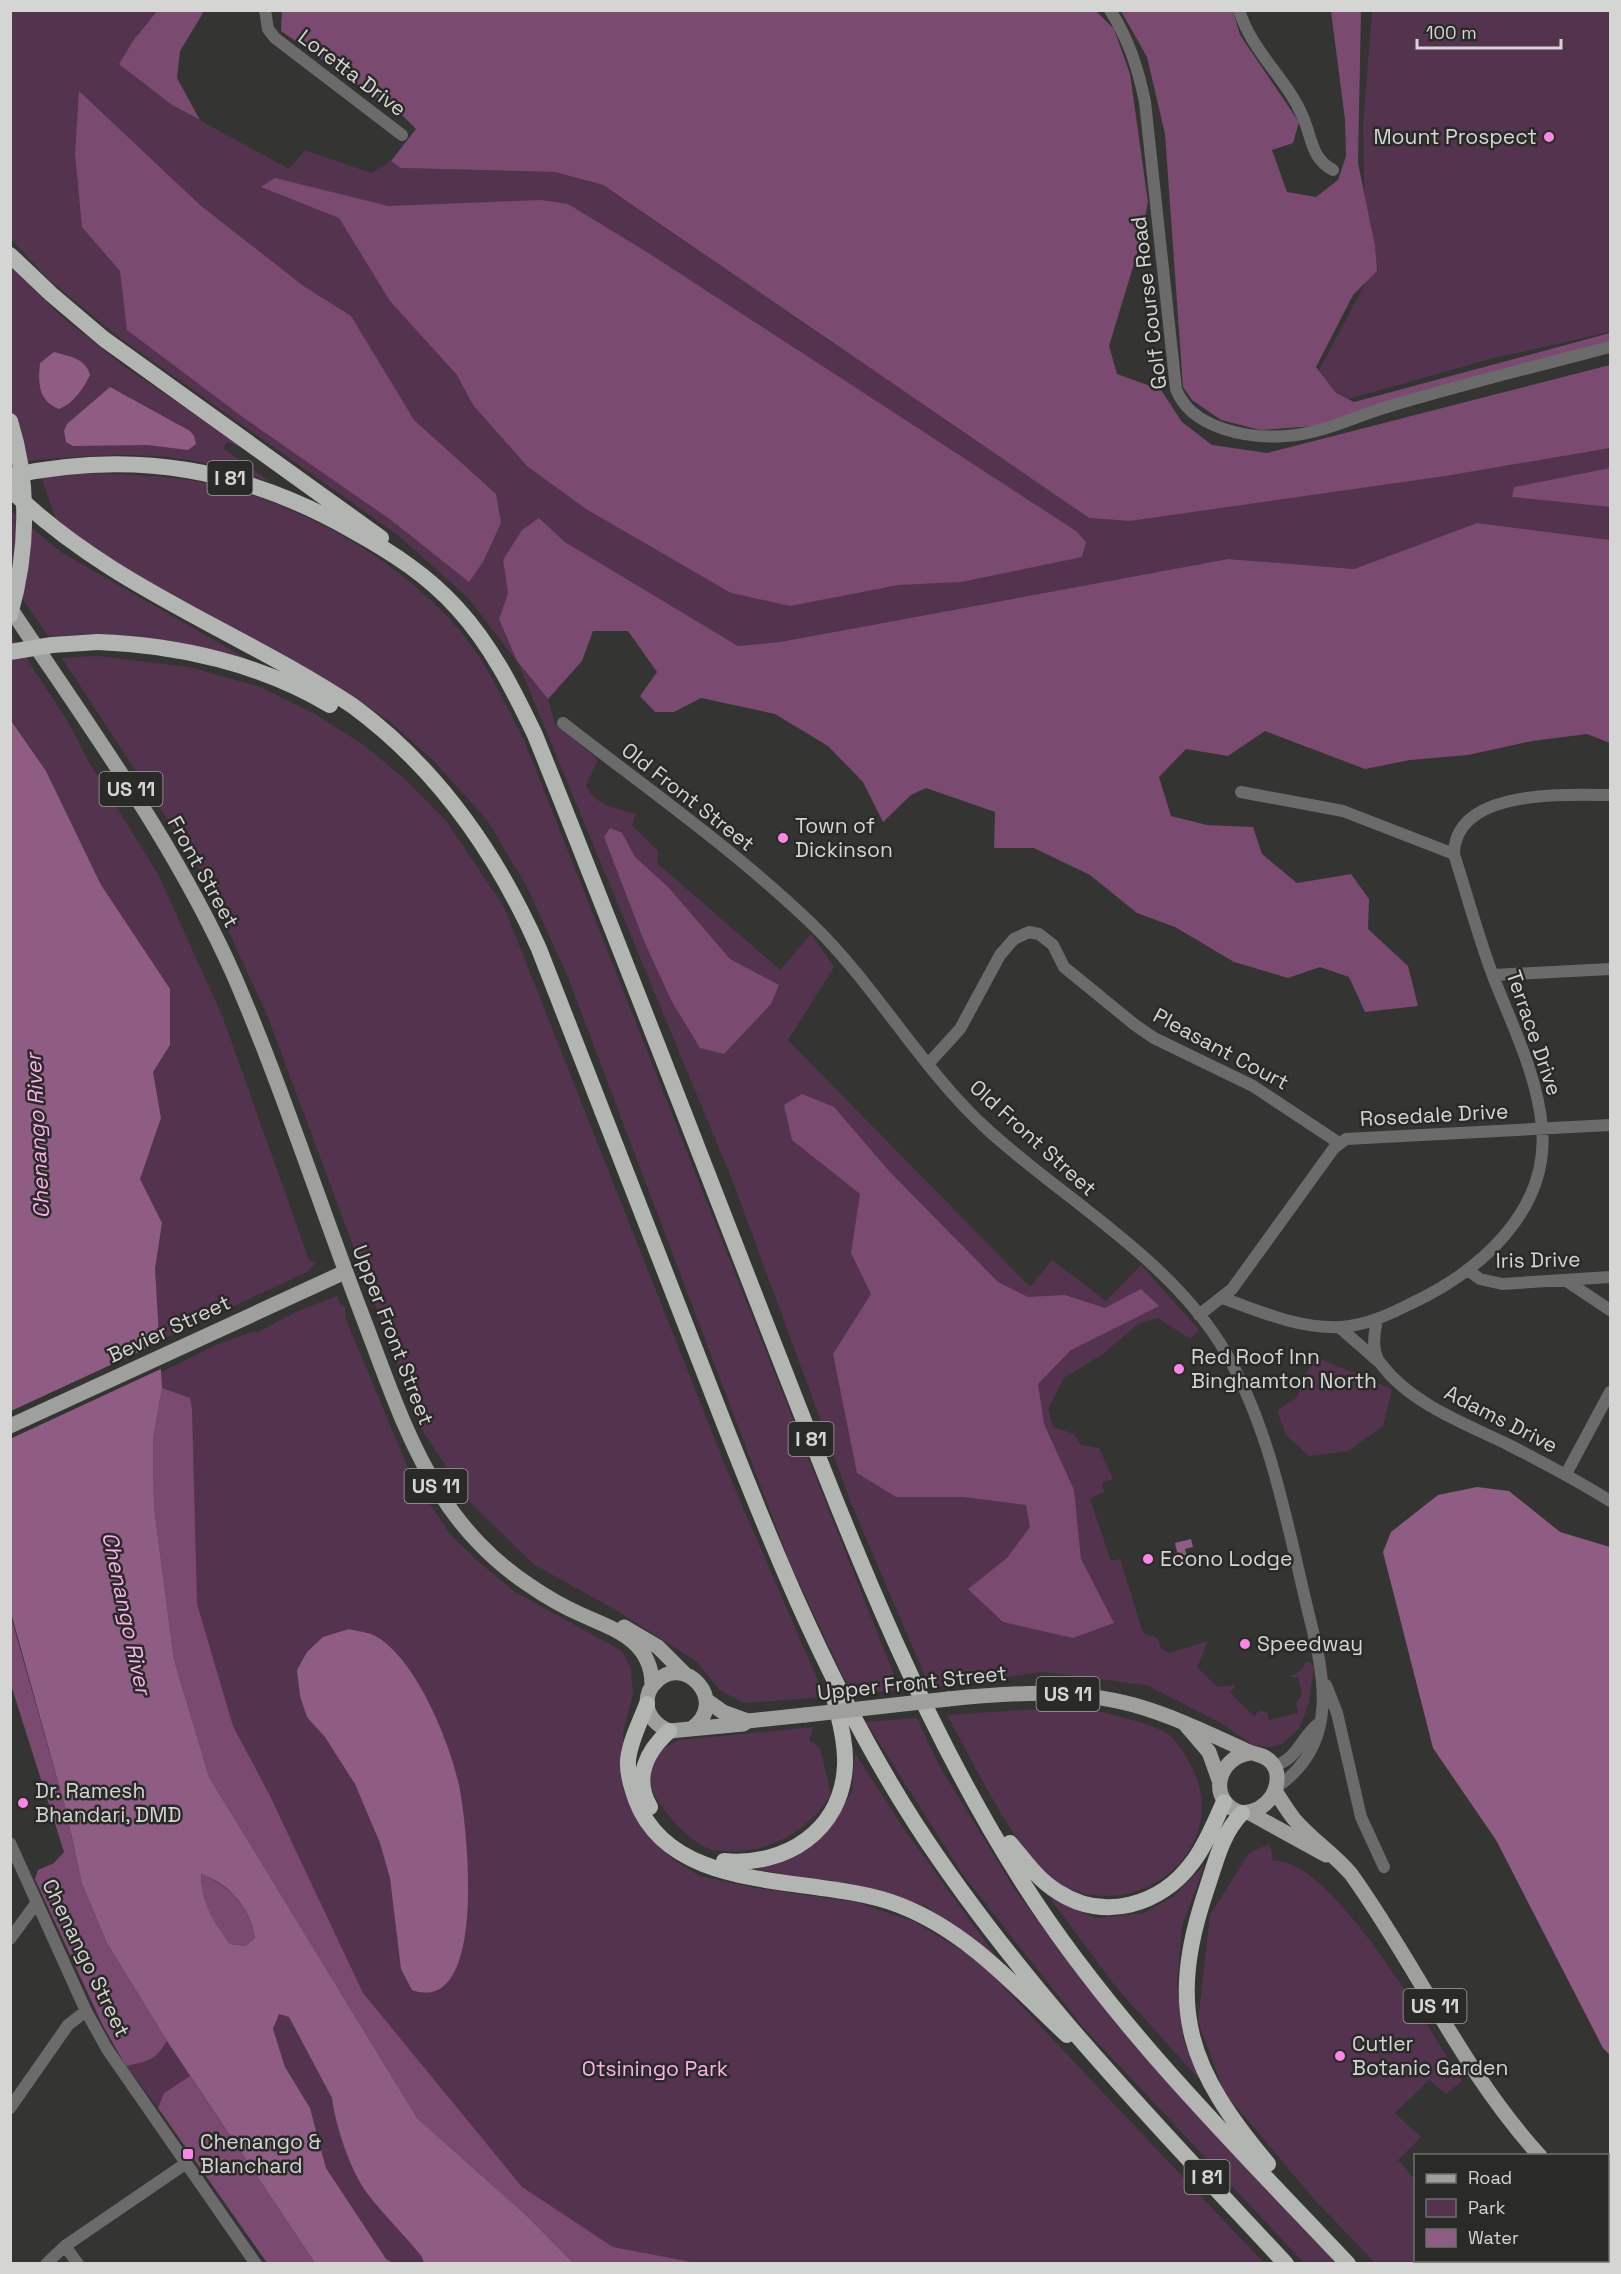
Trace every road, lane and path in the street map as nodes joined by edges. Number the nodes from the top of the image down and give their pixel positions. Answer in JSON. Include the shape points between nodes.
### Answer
{"nodes":[{"id":1,"x":265,"y":10,"type":"edge"},
{"id":2,"x":1110,"y":10,"type":"edge"},
{"id":3,"x":1239,"y":10,"type":"edge"},
{"id":4,"x":402,"y":135,"type":"dead end"},
{"id":5,"x":1333,"y":170,"type":"dead end"},
{"id":6,"x":10,"y":255,"type":"edge"},
{"id":7,"x":1611,"y":347,"type":"edge"},
{"id":8,"x":10,"y":421,"type":"edge"},
{"id":9,"x":10,"y":476,"type":"edge"},
{"id":10,"x":10,"y":489,"type":"edge"},
{"id":11,"x":403,"y":560,"type":"junction"},
{"id":12,"x":10,"y":609,"type":"edge"},
{"id":13,"x":10,"y":615,"type":"edge"},
{"id":14,"x":10,"y":652,"type":"edge"},
{"id":15,"x":562,"y":723,"type":"dead end"},
{"id":16,"x":426,"y":774,"type":"junction"},
{"id":17,"x":1241,"y":792,"type":"dead end"},
{"id":18,"x":1611,"y":795,"type":"edge"},
{"id":19,"x":1454,"y":854,"type":"junction"},
{"id":20,"x":1611,"y":969,"type":"edge"},
{"id":21,"x":1493,"y":975,"type":"junction"},
{"id":22,"x":235,"y":979,"type":"joint"},
{"id":23,"x":928,"y":1064,"type":"junction"},
{"id":24,"x":1611,"y":1125,"type":"edge"},
{"id":25,"x":1542,"y":1128,"type":"junction"},
{"id":26,"x":1339,"y":1143,"type":"junction"},
{"id":27,"x":1469,"y":1271,"type":"junction"},
{"id":28,"x":345,"y":1272,"type":"junction"},
{"id":29,"x":1611,"y":1277,"type":"edge"},
{"id":30,"x":1565,"y":1280,"type":"junction"},
{"id":31,"x":1223,"y":1298,"type":"junction"},
{"id":32,"x":1611,"y":1310,"type":"edge"},
{"id":33,"x":1199,"y":1315,"type":"junction"},
{"id":34,"x":1377,"y":1320,"type":"junction"},
{"id":35,"x":1340,"y":1327,"type":"junction"},
{"id":36,"x":1380,"y":1364,"type":"junction"},
{"id":37,"x":1611,"y":1392,"type":"edge"},
{"id":38,"x":10,"y":1426,"type":"edge"},
{"id":39,"x":1566,"y":1474,"type":"junction"},
{"id":40,"x":1611,"y":1501,"type":"edge"},
{"id":41,"x":615,"y":1628,"type":"junction"},
{"id":42,"x":826,"y":1664,"type":"junction"},
{"id":43,"x":685,"y":1674,"type":"junction"},
{"id":44,"x":1323,"y":1678,"type":"junction"},
{"id":45,"x":652,"y":1685,"type":"junction"},
{"id":46,"x":706,"y":1700,"type":"junction"},
{"id":47,"x":647,"y":1704,"type":"junction"},
{"id":48,"x":748,"y":1721,"type":"junction"},
{"id":49,"x":1185,"y":1724,"type":"junction"},
{"id":50,"x":1318,"y":1724,"type":"junction"},
{"id":51,"x":691,"y":1729,"type":"junction"},
{"id":52,"x":669,"y":1731,"type":"junction"},
{"id":53,"x":1250,"y":1753,"type":"junction"},
{"id":54,"x":1274,"y":1766,"type":"junction"},
{"id":55,"x":1220,"y":1780,"type":"junction"},
{"id":56,"x":1276,"y":1789,"type":"junction"},
{"id":57,"x":972,"y":1796,"type":"junction"},
{"id":58,"x":1224,"y":1802,"type":"junction"},
{"id":59,"x":1245,"y":1812,"type":"junction"},
{"id":60,"x":10,"y":1843,"type":"edge"},
{"id":61,"x":1332,"y":1855,"type":"junction"},
{"id":62,"x":1384,"y":1867,"type":"dead end"},
{"id":63,"x":37,"y":1902,"type":"junction"},
{"id":64,"x":10,"y":1939,"type":"edge"},
{"id":65,"x":86,"y":2011,"type":"junction"},
{"id":66,"x":1128,"y":2090,"type":"junction"},
{"id":67,"x":10,"y":2109,"type":"edge"},
{"id":68,"x":1538,"y":2154,"type":"edge"},
{"id":69,"x":184,"y":2164,"type":"junction"},
{"id":70,"x":65,"y":2246,"type":"junction"},
{"id":71,"x":1342,"y":2258,"type":"edge"},
{"id":72,"x":46,"y":2264,"type":"edge"},
{"id":73,"x":78,"y":2264,"type":"edge"},
{"id":74,"x":256,"y":2264,"type":"edge"},
{"id":75,"x":1286,"y":2264,"type":"edge"}],
"edges":[{"from":1,"to":4,"type":"street","name":"Loretta Drive","via":[[268,29],[275,38]]},
{"from":2,"to":7,"type":"street","name":"Golf Course Road","via":[[1136,60],[1145,102],[1176,389],[1190,408],[1208,422],[1253,436],[1299,434]]},
{"from":3,"to":5,"type":"street","via":[[1254,47],[1290,92],[1303,116],[1316,157]]},
{"from":6,"to":11,"type":"highway","via":[[90,328],[372,529]]},
{"from":8,"to":13,"type":"highway","bridge":true,"via":[[23,480],[25,522],[21,568]]},
{"from":9,"to":11,"type":"highway","number":"I 81","via":[[92,464],[127,464],[180,468],[231,478],[314,509]]},
{"from":10,"to":16,"type":"highway","via":[[57,532],[105,565],[353,706]]},
{"from":11,"to":57,"type":"highway","number":"I 81","via":[[450,600],[485,644],[535,735],[862,1570],[922,1704]]},
{"from":12,"to":22,"type":"main road","name":"Front Street","number":"US 11","via":[[170,852]]},
{"from":14,"to":16,"type":"highway","number":"I 81","bridge":true,"via":[[98,642],[144,645],[238,665],[279,680],[357,720]]},
{"from":15,"to":23,"type":"street","name":"Old Front Street","via":[[763,881],[812,925]]},
{"from":16,"to":42,"type":"highway","number":"I 81","via":[[487,848],[532,933],[764,1526]]},
{"from":17,"to":19,"type":"street","via":[[1342,811]]},
{"from":18,"to":19,"type":"street","via":[[1545,795],[1503,803],[1469,821],[1458,836]]},
{"from":19,"to":21,"type":"street","name":"Terrace Drive"},
{"from":20,"to":21,"type":"street"},
{"from":21,"to":25,"type":"street","name":"Terrace Drive","via":[[1527,1061],[1539,1100]]},
{"from":22,"to":28,"type":"main road","name":"Upper Front Street","number":"US 11"},
{"from":23,"to":26,"type":"street","name":"Pleasant Court","via":[[960,1029],[1000,956],[1014,939],[1029,932],[1040,934],[1053,945],[1064,967],[1135,1025],[1253,1086]]},
{"from":23,"to":33,"type":"street","name":"Old Front Street","via":[[987,1129],[1156,1269]]},
{"from":24,"to":25,"type":"street","name":"Rosedale Drive"},
{"from":25,"to":26,"type":"street","name":"Rosedale Drive","via":[[1346,1139]]},
{"from":25,"to":27,"type":"street","name":"Terrace Drive","via":[[1540,1163],[1525,1206],[1492,1252]]},
{"from":26,"to":31,"type":"street","name":"Rosedale Drive"},
{"from":27,"to":30,"type":"street","name":"Iris Drive","via":[[1493,1283]]},
{"from":27,"to":34,"type":"street","name":"Terrace Drive","via":[[1427,1297]]},
{"from":28,"to":38,"type":"main road","name":"Bevier Street"},
{"from":28,"to":41,"type":"main road","name":"Upper Front Street","number":"US 11","via":[[403,1422],[448,1506],[478,1541],[527,1584],[561,1605]]},
{"from":29,"to":30,"type":"street","name":"Iris Drive"},
{"from":30,"to":32,"type":"street"},
{"from":31,"to":33,"type":"street","name":"Rosedale Drive"},
{"from":31,"to":35,"type":"street","name":"Terrace Drive","via":[[1283,1319]]},
{"from":33,"to":44,"type":"street","name":"Old Front Street","via":[[1226,1353],[1260,1430],[1274,1472]]},
{"from":34,"to":35,"type":"street","name":"Terrace Drive"},
{"from":34,"to":36,"type":"street","via":[[1375,1352]]},
{"from":35,"to":36,"type":"street","name":"Adams Drive"},
{"from":36,"to":39,"type":"street","name":"Adams Drive","via":[[1426,1402]]},
{"from":37,"to":39,"type":"street"},
{"from":39,"to":40,"type":"street","name":"Adams Drive"},
{"from":41,"to":43,"type":"main road","name":"Upper Front Street","number":"US 11","via":[[622,1626],[648,1639]]},
{"from":41,"to":45,"type":"main road","name":"Upper Front Street","number":"US 11","via":[[644,1654]]},
{"from":42,"to":52,"type":"highway","via":[[845,1752],[843,1782],[822,1825],[786,1853],[757,1862],[724,1861],[677,1839],[646,1800],[643,1778],[650,1751]]},
{"from":42,"to":66,"type":"highway","number":"I 81","via":[[913,1820],[960,1891]]},
{"from":43,"to":45,"type":"main road","via":[[666,1675]]},
{"from":43,"to":46,"type":"main road","name":"Upper Front Street","number":"US 11","via":[[699,1684]]},
{"from":44,"to":50,"type":"street","name":"Old Front Street"},
{"from":44,"to":62,"type":"street","name":"Old Front Street","via":[[1337,1713],[1361,1816]]},
{"from":45,"to":47,"type":"main road","name":"Upper Front Street","number":"US 11"},
{"from":46,"to":48,"type":"main road","name":"Upper Front Street","number":"US 11","via":[[723,1712]]},
{"from":46,"to":51,"type":"main road","via":[[703,1716]]},
{"from":47,"to":52,"type":"main road","via":[[653,1720]]},
{"from":47,"to":66,"type":"highway","via":[[630,1748],[632,1790],[646,1820],[678,1853],[718,1870],[854,1893],[928,1917],[986,1959]]},
{"from":48,"to":49,"type":"main road","name":"Upper Front Street","number":"US 11","bridge":true,"via":[[1016,1693],[1067,1694],[1134,1705]]},
{"from":48,"to":51,"type":"main road","name":"Upper Front Street","number":"US 11"},
{"from":49,"to":53,"type":"main road","name":"Upper Front Street","number":"US 11"},
{"from":49,"to":55,"type":"main road","name":"Upper Front Street","number":"US 11","via":[[1209,1752]]},
{"from":50,"to":54,"type":"street","via":[[1296,1754]]},
{"from":50,"to":56,"type":"street","name":"Old Front Street","via":[[1319,1734],[1308,1756]]},
{"from":51,"to":52,"type":"main road","name":"Upper Front Street","number":"US 11"},
{"from":53,"to":54,"type":"main road","name":"Upper Front Street","number":"US 11","via":[[1265,1756]]},
{"from":53,"to":55,"type":"main road","via":[[1231,1761]]},
{"from":54,"to":56,"type":"main road","number":"US 11"},
{"from":55,"to":58,"type":"main road","name":"Upper Front Street","number":"US 11"},
{"from":56,"to":59,"type":"main road","via":[[1264,1806]]},
{"from":56,"to":61,"type":"main road","number":"US 11","via":[[1294,1819]]},
{"from":57,"to":58,"type":"highway","via":[[1039,1878],[1074,1901],[1112,1907],[1150,1900],[1176,1882],[1200,1851]]},
{"from":57,"to":71,"type":"highway","number":"I 81","via":[[1065,1944],[1130,2026]]},
{"from":58,"to":59,"type":"main road","number":"US 11"},
{"from":59,"to":61,"type":"main road","number":"US 11"},
{"from":59,"to":71,"type":"highway","via":[[1222,1840],[1193,1928],[1186,1998],[1190,2032],[1208,2081]]},
{"from":60,"to":63,"type":"street","name":"Chenango Street"},
{"from":61,"to":68,"type":"main road","number":"US 11","via":[[1358,1882],[1476,2073]]},
{"from":63,"to":64,"type":"street"},
{"from":63,"to":65,"type":"street","name":"Chenango Street"},
{"from":65,"to":67,"type":"street","via":[[68,2025]]},
{"from":65,"to":69,"type":"street","name":"Chenango Street"},
{"from":66,"to":75,"type":"highway","number":"I 81"},
{"from":69,"to":70,"type":"street"},
{"from":69,"to":74,"type":"street","name":"Chenango Street"},
{"from":70,"to":72,"type":"street"},
{"from":70,"to":73,"type":"street"}]}
